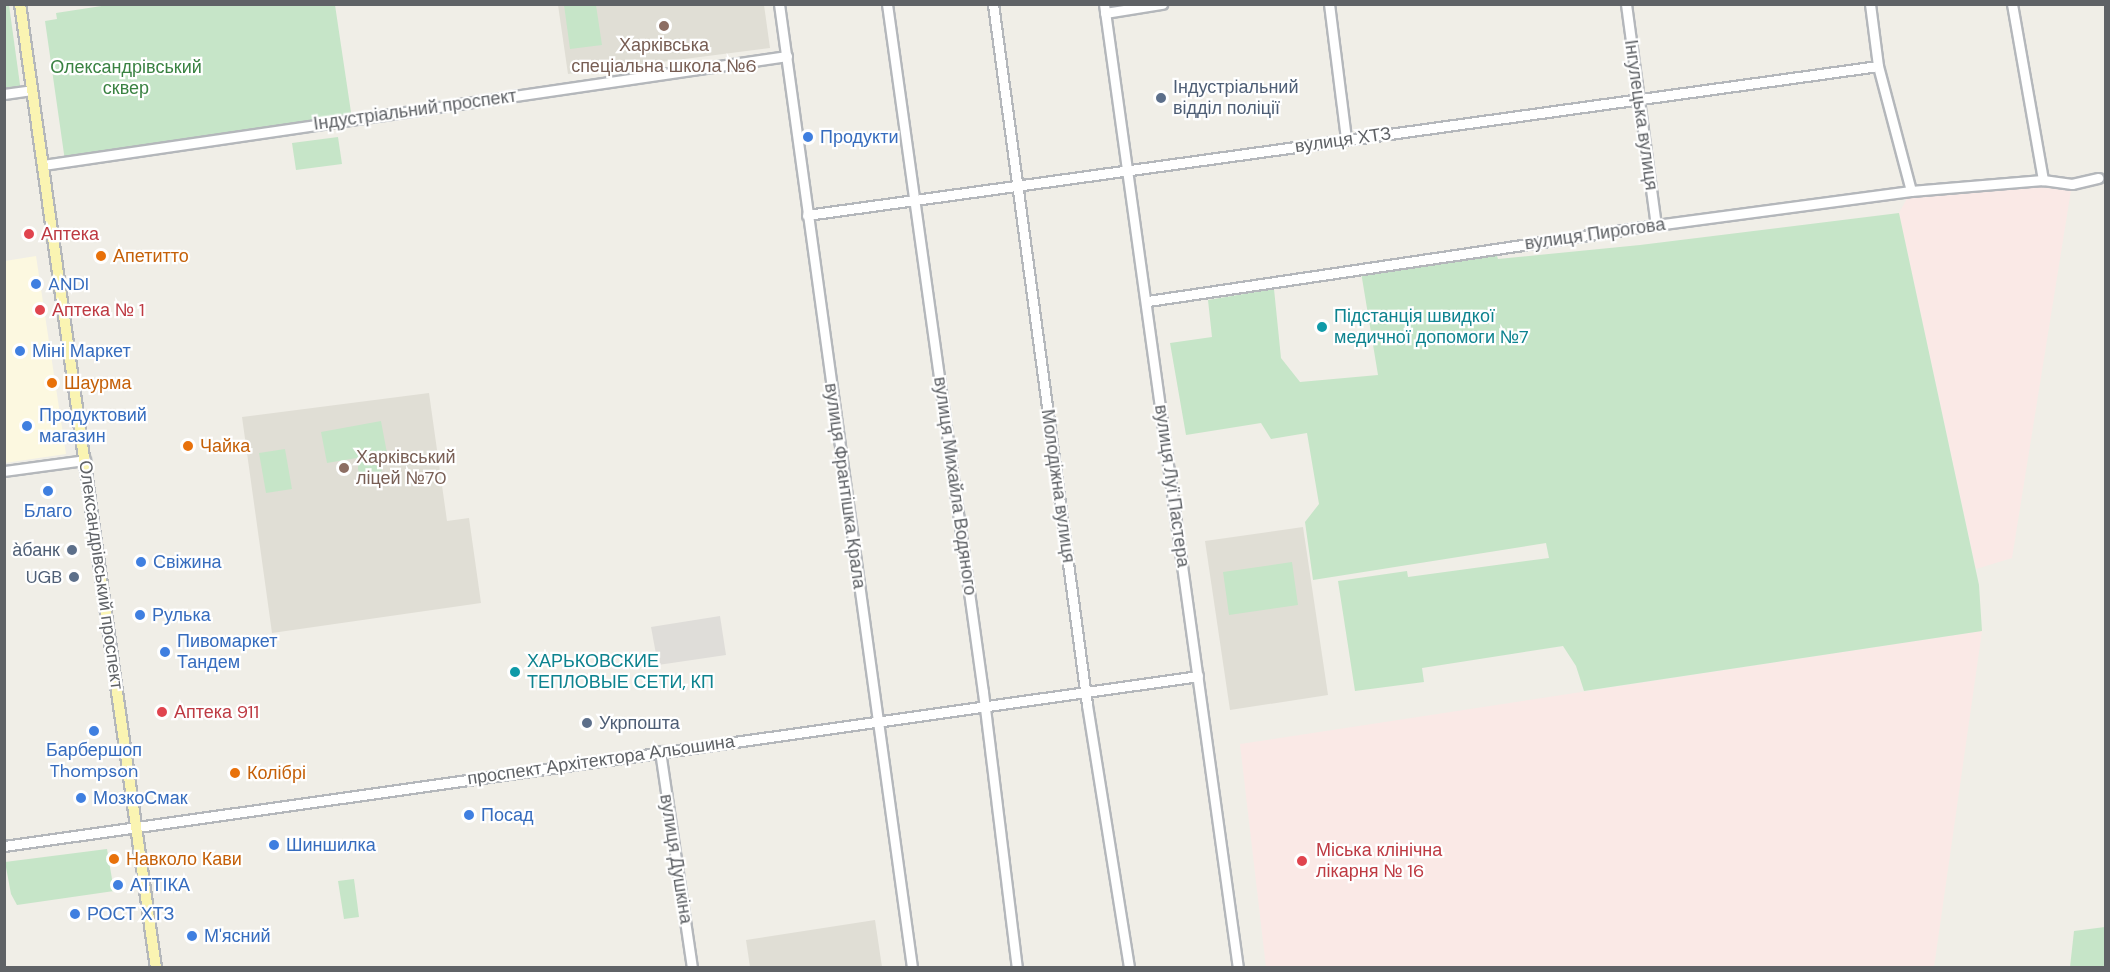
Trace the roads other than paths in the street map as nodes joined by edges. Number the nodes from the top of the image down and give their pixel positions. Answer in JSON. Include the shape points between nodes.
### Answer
{"nodes":[{"id":1,"x":20,"y":4,"type":"edge"},
{"id":2,"x":779,"y":4,"type":"edge"},
{"id":3,"x":887,"y":4,"type":"edge"},
{"id":4,"x":993,"y":4,"type":"edge"},
{"id":5,"x":1162,"y":4,"type":"edge"},
{"id":6,"x":1329,"y":4,"type":"edge"},
{"id":7,"x":1626,"y":4,"type":"edge"},
{"id":8,"x":1869,"y":4,"type":"edge"},
{"id":9,"x":2012,"y":4,"type":"edge"},
{"id":10,"x":1104,"y":9,"type":"edge"},
{"id":11,"x":787,"y":56,"type":"junction"},
{"id":12,"x":1878,"y":66,"type":"junction"},
{"id":13,"x":32,"y":90,"type":"junction"},
{"id":14,"x":4,"y":94,"type":"edge"},
{"id":15,"x":1638,"y":100,"type":"junction"},
{"id":16,"x":1346,"y":139,"type":"junction"},
{"id":17,"x":43,"y":165,"type":"junction"},
{"id":18,"x":1128,"y":170,"type":"junction"},
{"id":19,"x":2098,"y":178,"type":"dead end"},
{"id":20,"x":2043,"y":180,"type":"junction"},
{"id":21,"x":1017,"y":185,"type":"junction"},
{"id":22,"x":1911,"y":191,"type":"junction"},
{"id":23,"x":916,"y":199,"type":"junction"},
{"id":24,"x":807,"y":215,"type":"junction"},
{"id":25,"x":1656,"y":225,"type":"junction"},
{"id":26,"x":1148,"y":301,"type":"junction"},
{"id":27,"x":85,"y":460,"type":"junction"},
{"id":28,"x":4,"y":471,"type":"edge"},
{"id":29,"x":1198,"y":676,"type":"junction"},
{"id":30,"x":1085,"y":692,"type":"junction"},
{"id":31,"x":984,"y":706,"type":"junction"},
{"id":32,"x":877,"y":721,"type":"junction"},
{"id":33,"x":660,"y":751,"type":"junction"},
{"id":34,"x":137,"y":827,"type":"junction"},
{"id":35,"x":4,"y":846,"type":"edge"},
{"id":36,"x":156,"y":968,"type":"edge"},
{"id":37,"x":692,"y":968,"type":"edge"},
{"id":38,"x":912,"y":968,"type":"edge"},
{"id":39,"x":1017,"y":968,"type":"edge"},
{"id":40,"x":1129,"y":968,"type":"edge"},
{"id":41,"x":1238,"y":968,"type":"edge"}],
"edges":[{"from":1,"to":13,"type":"main road","name":"Олександрівський проспект"},
{"from":2,"to":11,"type":"street","name":"вулиця Франтішка Крала"},
{"from":3,"to":23,"type":"street","name":"вулиця Михайла Водяного"},
{"from":4,"to":21,"type":"street","name":"Молодіжна вулиця"},
{"from":5,"to":10,"type":"street"},
{"from":6,"to":16,"type":"street"},
{"from":7,"to":15,"type":"street","name":"Інгулецька вулиця"},
{"from":8,"to":12,"type":"street"},
{"from":9,"to":20,"type":"street"},
{"from":10,"to":18,"type":"street","name":"вулиця Луї Пастера"},
{"from":11,"to":17,"type":"street","name":"Індустріальний проспект"},
{"from":11,"to":24,"type":"street","name":"вулиця Франтішка Крала"},
{"from":12,"to":15,"type":"street","name":"вулиця ХТЗ"},
{"from":12,"to":22,"type":"street"},
{"from":13,"to":14,"type":"street"},
{"from":13,"to":17,"type":"main road","name":"Олександрівський проспект"},
{"from":15,"to":16,"type":"street","name":"вулиця ХТЗ"},
{"from":15,"to":25,"type":"street","name":"Інгулецька вулиця"},
{"from":16,"to":18,"type":"street","name":"вулиця ХТЗ"},
{"from":17,"to":27,"type":"main road","name":"Олександрівський проспект"},
{"from":18,"to":21,"type":"street","name":"вулиця ХТЗ"},
{"from":18,"to":26,"type":"street","name":"вулиця Луї Пастера"},
{"from":19,"to":20,"type":"street","name":"вулиця Пирогова","via":[[2072,184]]},
{"from":20,"to":22,"type":"street","name":"вулиця Пирогова"},
{"from":21,"to":23,"type":"street","name":"вулиця ХТЗ"},
{"from":21,"to":30,"type":"street","name":"Молодіжна вулиця"},
{"from":22,"to":25,"type":"street","name":"вулиця Пирогова"},
{"from":23,"to":24,"type":"street","name":"вулиця ХТЗ"},
{"from":23,"to":31,"type":"street","name":"вулиця Михайла Водяного"},
{"from":24,"to":32,"type":"street","name":"вулиця Франтішка Крала"},
{"from":25,"to":26,"type":"street","name":"вулиця Пирогова"},
{"from":26,"to":29,"type":"street","name":"вулиця Луї Пастера"},
{"from":27,"to":28,"type":"street"},
{"from":27,"to":34,"type":"main road","name":"Олександрівський проспект"},
{"from":29,"to":30,"type":"street","name":"проспект Архітектора Альошина"},
{"from":29,"to":41,"type":"street","name":"вулиця Луї Пастера"},
{"from":30,"to":31,"type":"street","name":"проспект Архітектора Альошина"},
{"from":30,"to":40,"type":"street","name":"Молодіжна вулиця"},
{"from":31,"to":32,"type":"street","name":"проспект Архітектора Альошина"},
{"from":31,"to":39,"type":"street","name":"вулиця Михайла Водяного"},
{"from":32,"to":33,"type":"street","name":"проспект Архітектора Альошина"},
{"from":32,"to":38,"type":"street","name":"вулиця Франтішка Крала"},
{"from":33,"to":34,"type":"street","name":"проспект Архітектора Альошина"},
{"from":33,"to":37,"type":"street","name":"вулиця Душкіна"},
{"from":34,"to":35,"type":"street","name":"проспект Архітектора Альошина"},
{"from":34,"to":36,"type":"main road","name":"Олександрівський проспект"}]}
